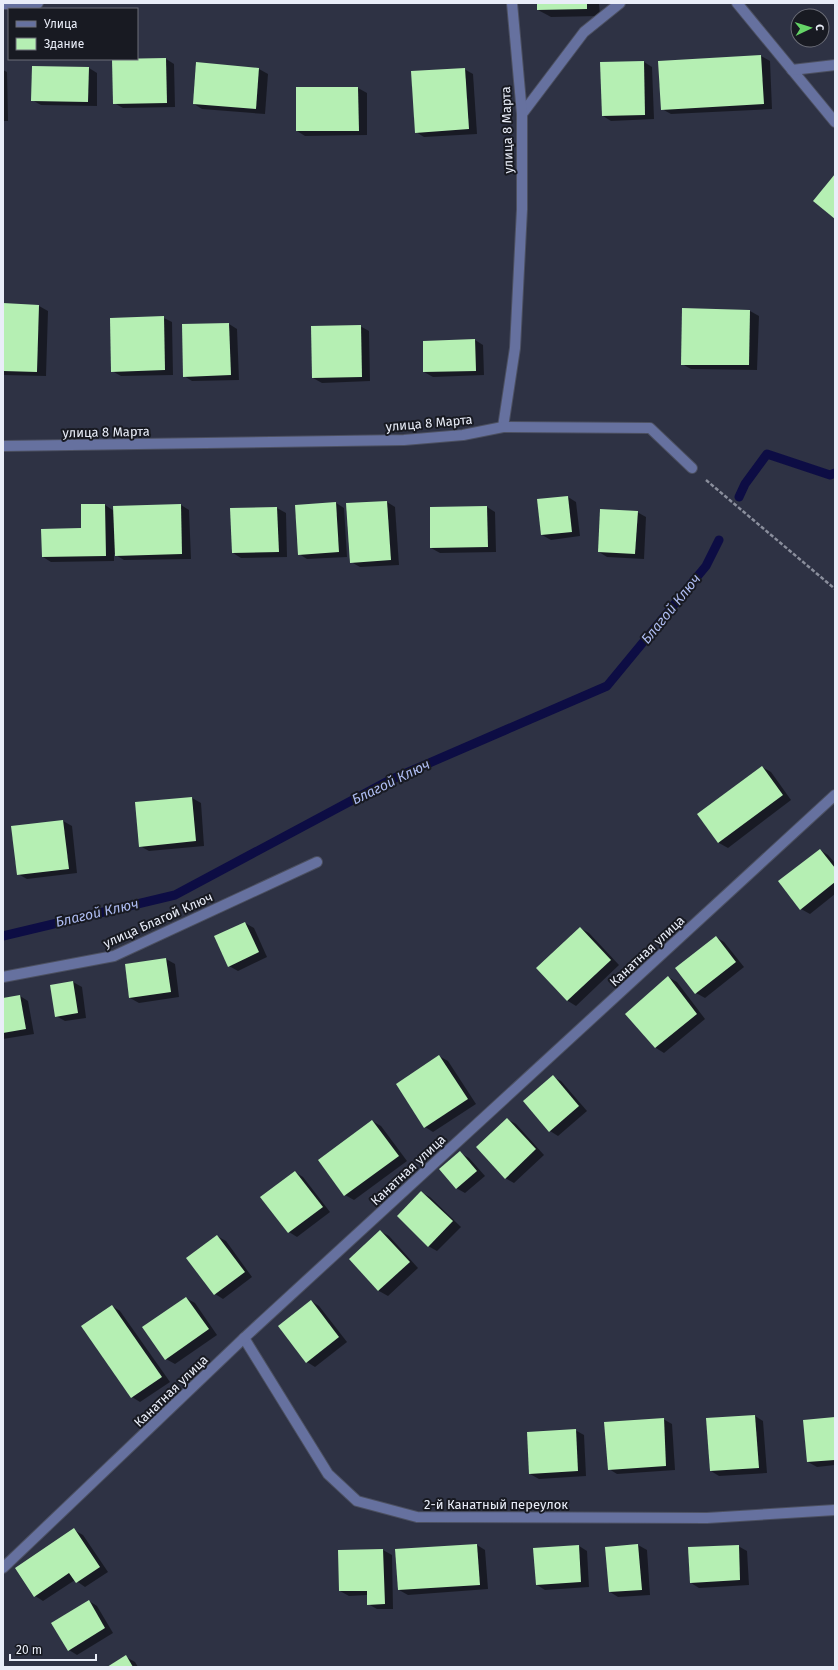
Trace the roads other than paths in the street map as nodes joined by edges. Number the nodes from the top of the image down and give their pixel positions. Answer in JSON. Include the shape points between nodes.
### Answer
{"nodes":[{"id":1,"x":38,"y":3,"type":"edge"},
{"id":2,"x":512,"y":3,"type":"edge"},
{"id":3,"x":620,"y":3,"type":"edge"},
{"id":4,"x":737,"y":3,"type":"edge"},
{"id":5,"x":3,"y":4,"type":"edge"},
{"id":6,"x":835,"y":65,"type":"edge"},
{"id":7,"x":792,"y":70,"type":"junction"},
{"id":8,"x":522,"y":114,"type":"junction"},
{"id":9,"x":835,"y":122,"type":"edge"},
{"id":10,"x":503,"y":427,"type":"junction"},
{"id":11,"x":3,"y":446,"type":"edge"},
{"id":12,"x":692,"y":468,"type":"road end"},
{"id":13,"x":835,"y":795,"type":"edge"},
{"id":14,"x":317,"y":862,"type":"dead end"},
{"id":15,"x":3,"y":977,"type":"edge"},
{"id":16,"x":244,"y":1338,"type":"junction"},
{"id":17,"x":835,"y":1510,"type":"edge"},
{"id":18,"x":3,"y":1568,"type":"edge"}],
"edges":[{"from":1,"to":5,"type":"street"},
{"from":2,"to":8,"type":"street","name":"улица 8 Марта"},
{"from":3,"to":8,"type":"street","via":[[584,32]]},
{"from":4,"to":7,"type":"street"},
{"from":6,"to":7,"type":"street"},
{"from":7,"to":9,"type":"street"},
{"from":8,"to":10,"type":"street","name":"улица 8 Марта","via":[[522,210],[515,348]]},
{"from":10,"to":11,"type":"street","name":"улица 8 Марта","via":[[463,436],[404,440]]},
{"from":10,"to":12,"type":"street","via":[[650,428]]},
{"from":13,"to":16,"type":"street","name":"Канатная улица"},
{"from":14,"to":15,"type":"street","name":"улица Благой Ключ","via":[[114,956]]},
{"from":16,"to":17,"type":"street","name":"2-й Канатный переулок","via":[[328,1474],[358,1501],[417,1516],[707,1518]]},
{"from":16,"to":18,"type":"street","name":"Канатная улица"}]}
